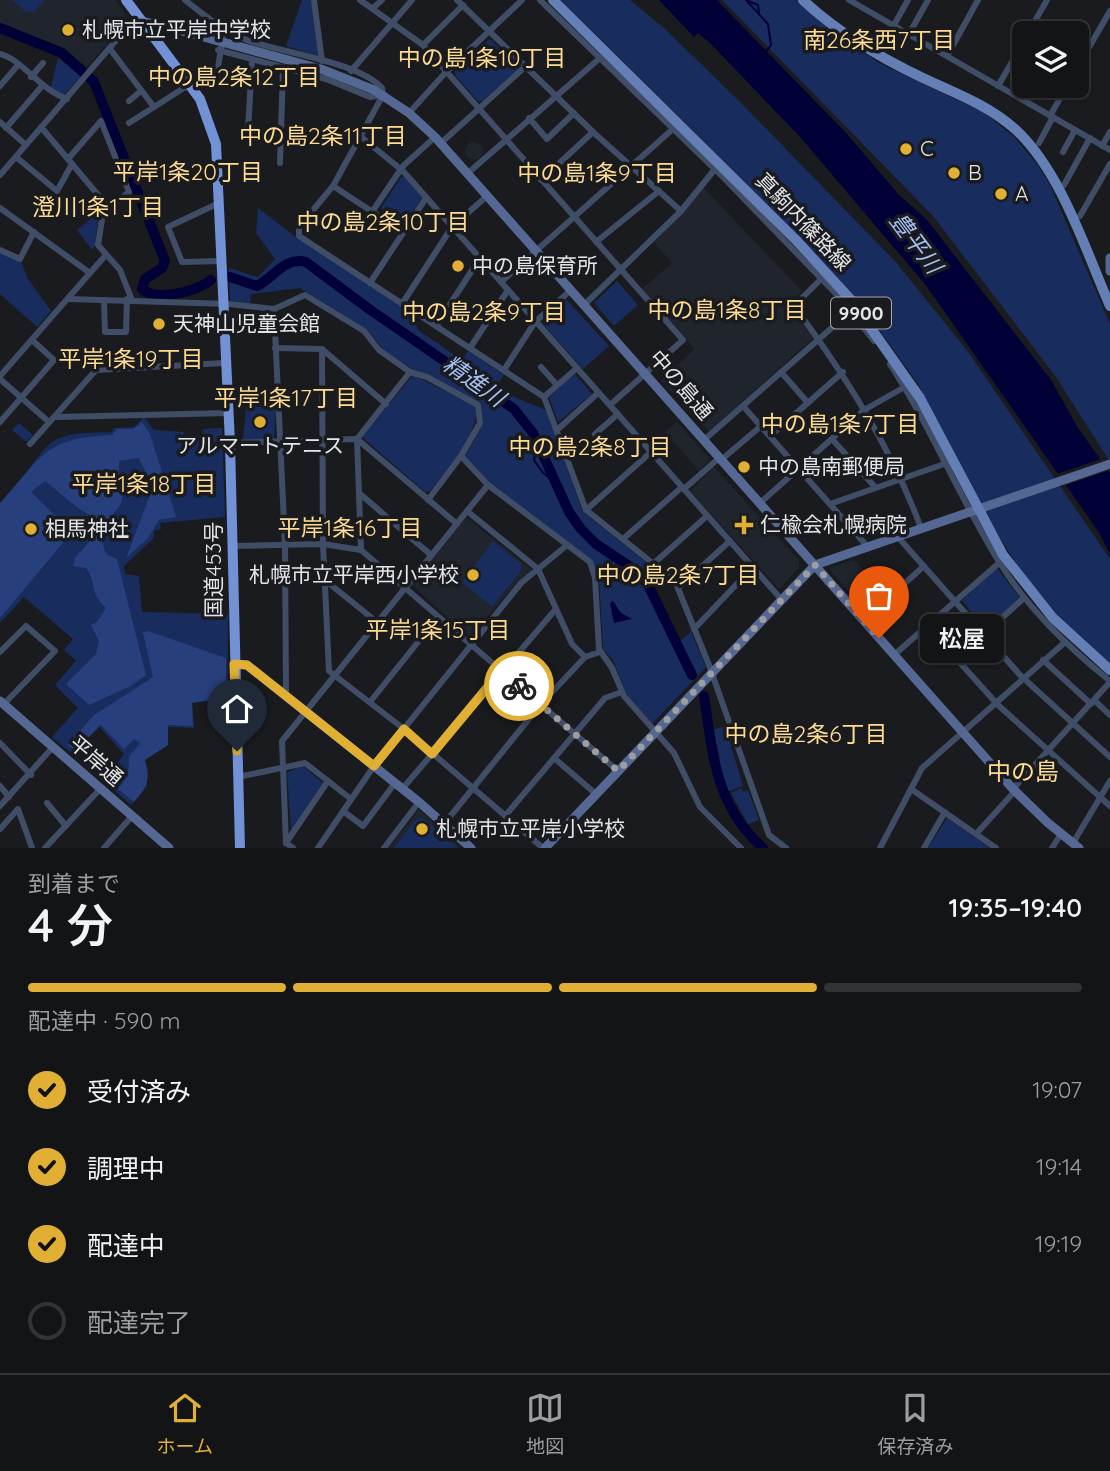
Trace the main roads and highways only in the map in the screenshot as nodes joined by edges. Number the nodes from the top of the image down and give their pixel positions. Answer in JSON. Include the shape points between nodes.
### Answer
{"nodes":[{"id":1,"x":126,"y":0,"type":"edge"},
{"id":2,"x":552,"y":0,"type":"edge"},
{"id":3,"x":803,"y":0,"type":"edge"},
{"id":4,"x":1110,"y":306,"type":"edge"},
{"id":5,"x":1110,"y":670,"type":"edge"},
{"id":6,"x":240,"y":848,"type":"edge"}],
"edges":[{"from":1,"to":6,"type":"highway","name":"国道453号","via":[[190,84],[213,128],[234,546]]},
{"from":2,"to":5,"type":"main road","name":"真駒内篠路線","number":"9900","via":[[843,291],[920,398],[1003,555],[1071,637]]},
{"from":3,"to":4,"type":"main road","via":[[851,38],[975,101],[1015,129],[1056,183]]}]}
